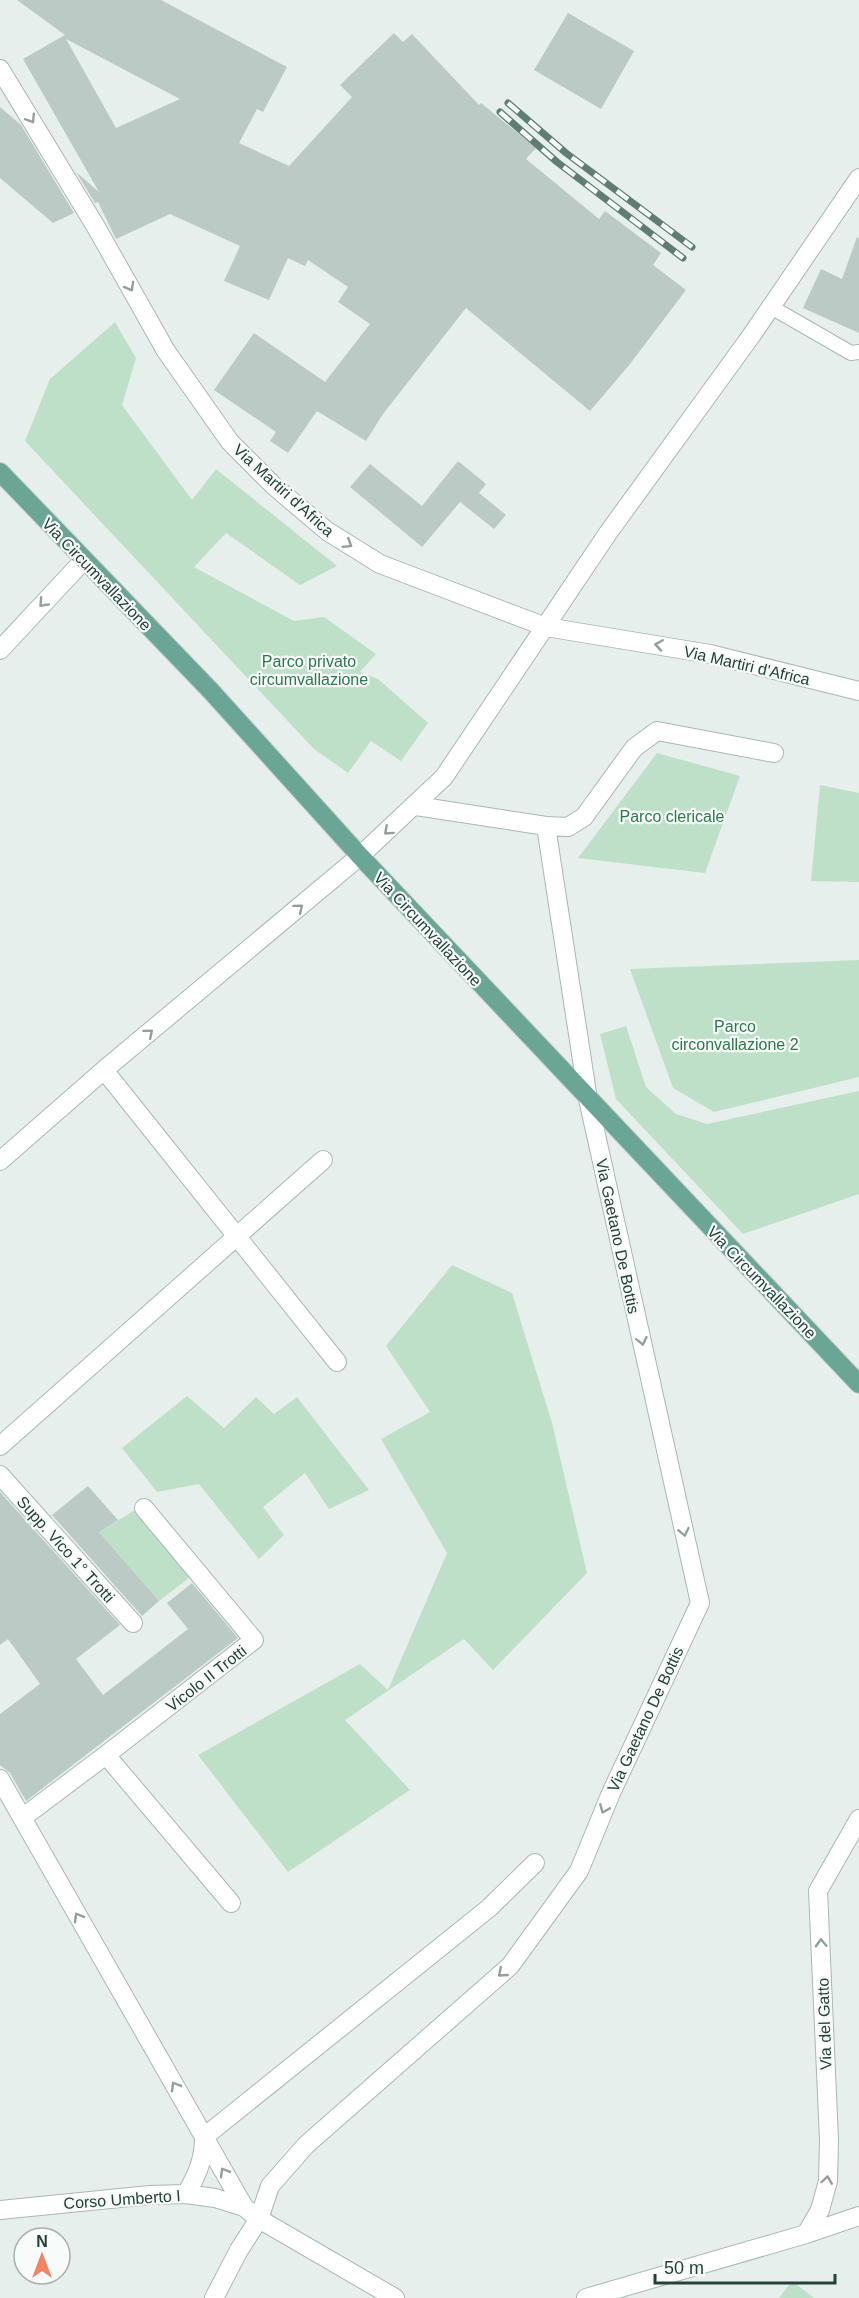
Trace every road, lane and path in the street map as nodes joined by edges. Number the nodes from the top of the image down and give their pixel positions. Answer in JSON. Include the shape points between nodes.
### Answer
{"nodes":[{"id":1,"x":0,"y":69,"type":"edge"},
{"id":2,"x":859,"y":178,"type":"edge"},
{"id":3,"x":771,"y":307,"type":"junction"},
{"id":4,"x":859,"y":352,"type":"edge"},
{"id":5,"x":0,"y":472,"type":"edge"},
{"id":6,"x":83,"y":561,"type":"junction"},
{"id":7,"x":546,"y":627,"type":"junction"},
{"id":8,"x":0,"y":650,"type":"edge"},
{"id":9,"x":859,"y":692,"type":"edge"},
{"id":10,"x":774,"y":753,"type":"dead end"},
{"id":11,"x":416,"y":806,"type":"junction"},
{"id":12,"x":546,"y":826,"type":"junction"},
{"id":13,"x":360,"y":856,"type":"junction"},
{"id":14,"x":104,"y":1070,"type":"junction"},
{"id":15,"x":588,"y":1100,"type":"junction"},
{"id":16,"x":323,"y":1160,"type":"dead end"},
{"id":17,"x":0,"y":1161,"type":"edge"},
{"id":18,"x":236,"y":1237,"type":"junction"},
{"id":19,"x":337,"y":1362,"type":"dead end"},
{"id":20,"x":859,"y":1384,"type":"edge"},
{"id":21,"x":0,"y":1446,"type":"edge"},
{"id":22,"x":0,"y":1475,"type":"edge"},
{"id":23,"x":144,"y":1508,"type":"dead end"},
{"id":24,"x":133,"y":1623,"type":"dead end"},
{"id":25,"x":106,"y":1755,"type":"junction"},
{"id":26,"x":0,"y":1779,"type":"edge"},
{"id":27,"x":22,"y":1818,"type":"junction"},
{"id":28,"x":859,"y":1819,"type":"edge"},
{"id":29,"x":535,"y":1863,"type":"dead end"},
{"id":30,"x":231,"y":1903,"type":"dead end"},
{"id":31,"x":204,"y":2137,"type":"junction"},
{"id":32,"x":186,"y":2194,"type":"junction"},
{"id":33,"x":244,"y":2207,"type":"junction"},
{"id":34,"x":0,"y":2210,"type":"edge"},
{"id":35,"x":859,"y":2216,"type":"edge"},
{"id":36,"x":259,"y":2219,"type":"junction"},
{"id":37,"x":806,"y":2234,"type":"junction"},
{"id":38,"x":214,"y":2298,"type":"edge"},
{"id":39,"x":395,"y":2298,"type":"edge"},
{"id":40,"x":586,"y":2298,"type":"edge"}],
"edges":[{"from":1,"to":7,"type":"street","name":"Via Martiri d'Africa","one_way":true,"via":[[166,351],[230,442],[327,531],[380,564]]},
{"from":2,"to":3,"type":"street"},
{"from":3,"to":4,"type":"lane","via":[[851,353]]},
{"from":3,"to":7,"type":"street","via":[[608,533]]},
{"from":5,"to":6,"type":"main road","name":"Via Circumvallazione"},
{"from":6,"to":8,"type":"street","one_way":true},
{"from":6,"to":13,"type":"main road","name":"Via Circumvallazione","via":[[210,690]]},
{"from":9,"to":7,"type":"street","name":"Via Martiri d'Africa","one_way":true,"via":[[710,654]]},
{"from":7,"to":11,"type":"street","via":[[444,777]]},
{"from":10,"to":12,"type":"street","via":[[657,731],[634,748],[584,817],[568,827]]},
{"from":11,"to":12,"type":"street"},
{"from":11,"to":13,"type":"street","one_way":true},
{"from":12,"to":15,"type":"street","name":"Via Gaetano De Bottis"},
{"from":14,"to":13,"type":"street","one_way":true},
{"from":13,"to":15,"type":"main road","name":"Via Circumvallazione"},
{"from":14,"to":17,"type":"street"},
{"from":14,"to":18,"type":"street"},
{"from":15,"to":20,"type":"main road","name":"Via Circumvallazione"},
{"from":15,"to":36,"type":"street","name":"Via Gaetano De Bottis","one_way":true,"via":[[700,1604],[610,1793],[579,1871],[510,1966],[306,2145],[270,2186]]},
{"from":16,"to":18,"type":"street"},
{"from":18,"to":19,"type":"street"},
{"from":18,"to":21,"type":"street"},
{"from":22,"to":24,"type":"street","name":"Supp. Vico 1° Trotti"},
{"from":23,"to":25,"type":"street","name":"Vicolo II Trotti","via":[[254,1640]]},
{"from":25,"to":27,"type":"street","name":"Vicolo II Trotti"},
{"from":25,"to":30,"type":"street"},
{"from":26,"to":27,"type":"street"},
{"from":31,"to":27,"type":"street","one_way":true},
{"from":37,"to":28,"type":"street","name":"Via del Gatto","one_way":true,"via":[[820,2210],[828,2181],[818,1891]]},
{"from":29,"to":31,"type":"street","via":[[489,1908]]},
{"from":31,"to":32,"type":"street","via":[[204,2156]]},
{"from":33,"to":31,"type":"street","one_way":true},
{"from":32,"to":33,"type":"street","name":"Corso Umberto I"},
{"from":32,"to":34,"type":"street","name":"Corso Umberto I"},
{"from":33,"to":36,"type":"street"},
{"from":35,"to":37,"type":"street"},
{"from":36,"to":38,"type":"street","name":"Via Gaetano De Bottis"},
{"from":36,"to":39,"type":"street"},
{"from":37,"to":40,"type":"street"}]}
